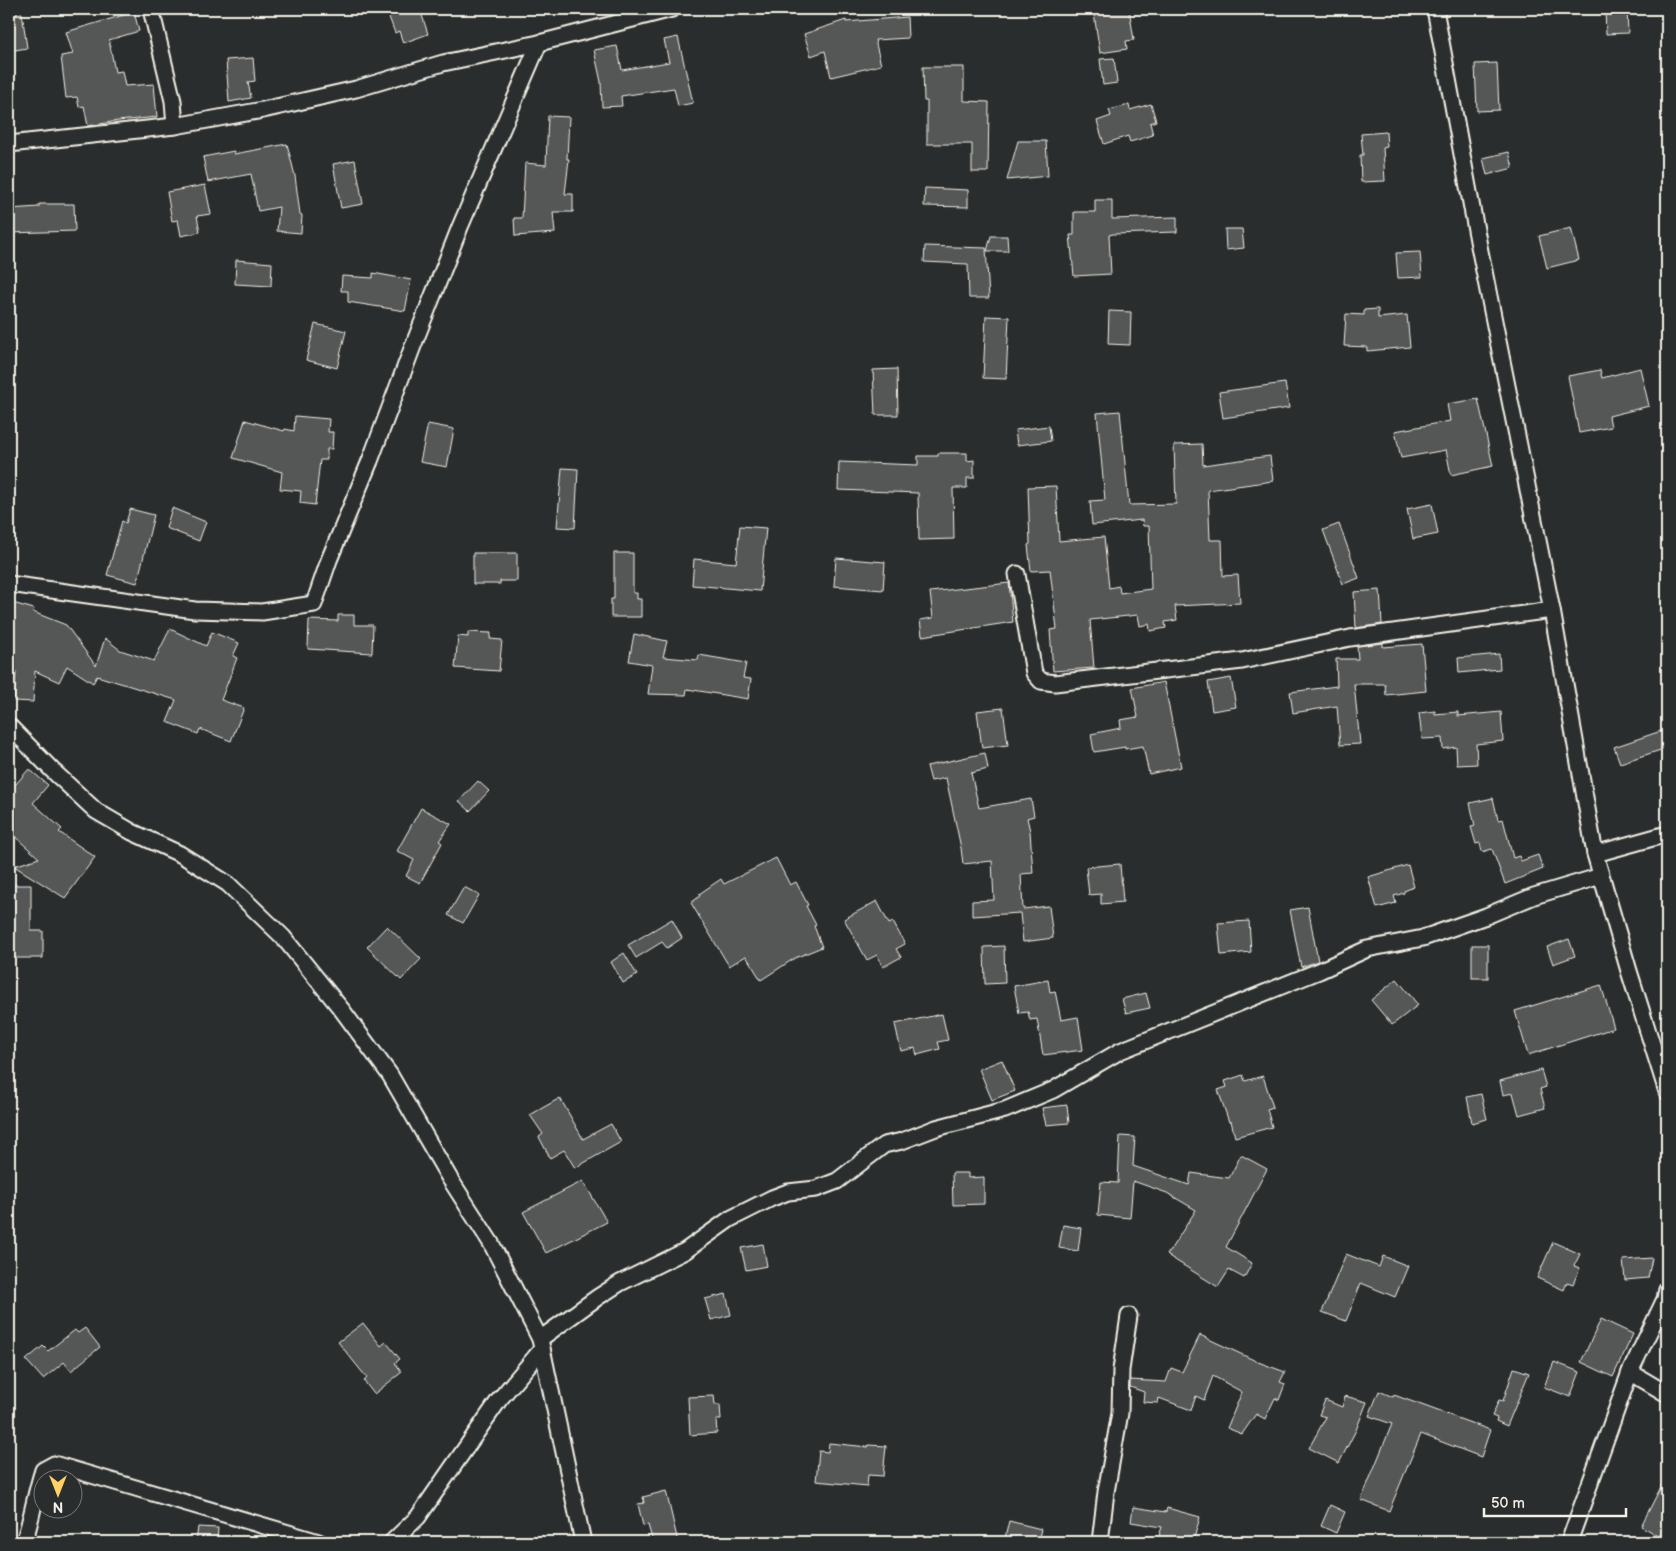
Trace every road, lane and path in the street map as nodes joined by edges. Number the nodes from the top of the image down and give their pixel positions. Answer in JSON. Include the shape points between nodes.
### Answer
{"nodes":[{"id":1,"x":150,"y":9,"type":"edge"},
{"id":2,"x":672,"y":9,"type":"edge"},
{"id":3,"x":1435,"y":9,"type":"edge"},
{"id":4,"x":539,"y":43,"type":"junction"},
{"id":5,"x":175,"y":126,"type":"junction"},
{"id":6,"x":9,"y":144,"type":"edge"},
{"id":7,"x":1017,"y":574,"type":"dead end"},
{"id":8,"x":9,"y":584,"type":"edge"},
{"id":9,"x":1552,"y":610,"type":"junction"},
{"id":10,"x":9,"y":726,"type":"edge"},
{"id":11,"x":1667,"y":834,"type":"edge"},
{"id":12,"x":1595,"y":854,"type":"junction"},
{"id":13,"x":1601,"y":876,"type":"junction"},
{"id":14,"x":1667,"y":1092,"type":"edge"},
{"id":15,"x":1667,"y":1289,"type":"edge"},
{"id":16,"x":1130,"y":1316,"type":"dead end"},
{"id":17,"x":541,"y":1344,"type":"junction"},
{"id":18,"x":1630,"y":1372,"type":"junction"},
{"id":19,"x":1667,"y":1394,"type":"edge"},
{"id":20,"x":24,"y":1542,"type":"edge"},
{"id":21,"x":319,"y":1542,"type":"edge"},
{"id":22,"x":392,"y":1542,"type":"edge"},
{"id":23,"x":583,"y":1542,"type":"edge"},
{"id":24,"x":1100,"y":1542,"type":"edge"},
{"id":25,"x":1569,"y":1542,"type":"edge"}],
"edges":[{"from":1,"to":5,"type":"street","via":[[173,101]]},
{"from":2,"to":4,"type":"street"},
{"from":3,"to":9,"type":"street"},
{"from":4,"to":5,"type":"street","via":[[443,63],[291,104]]},
{"from":4,"to":8,"type":"street","via":[[460,227],[314,604],[262,612],[195,610]]},
{"from":5,"to":6,"type":"street"},
{"from":7,"to":9,"type":"street","via":[[1034,673],[1041,681],[1055,683],[1242,661],[1350,638]]},
{"from":9,"to":12,"type":"street"},
{"from":10,"to":17,"type":"street","via":[[96,811],[180,854],[228,884],[283,936],[390,1075],[450,1180],[491,1243]]},
{"from":11,"to":12,"type":"street"},
{"from":12,"to":13,"type":"street"},
{"from":13,"to":14,"type":"street"},
{"from":13,"to":17,"type":"street","via":[[1534,896],[1423,938],[1367,949],[1120,1051],[1053,1090],[1005,1110],[884,1145],[838,1181],[816,1189],[788,1192],[730,1219],[685,1251],[605,1292]]},
{"from":15,"to":18,"type":"street"},
{"from":16,"to":24,"type":"street","via":[[1121,1370],[1120,1413]]},
{"from":17,"to":22,"type":"street","via":[[418,1517]]},
{"from":17,"to":23,"type":"street"},
{"from":18,"to":19,"type":"street"},
{"from":18,"to":25,"type":"street"},
{"from":20,"to":21,"type":"street","via":[[43,1470],[54,1464]]}]}
